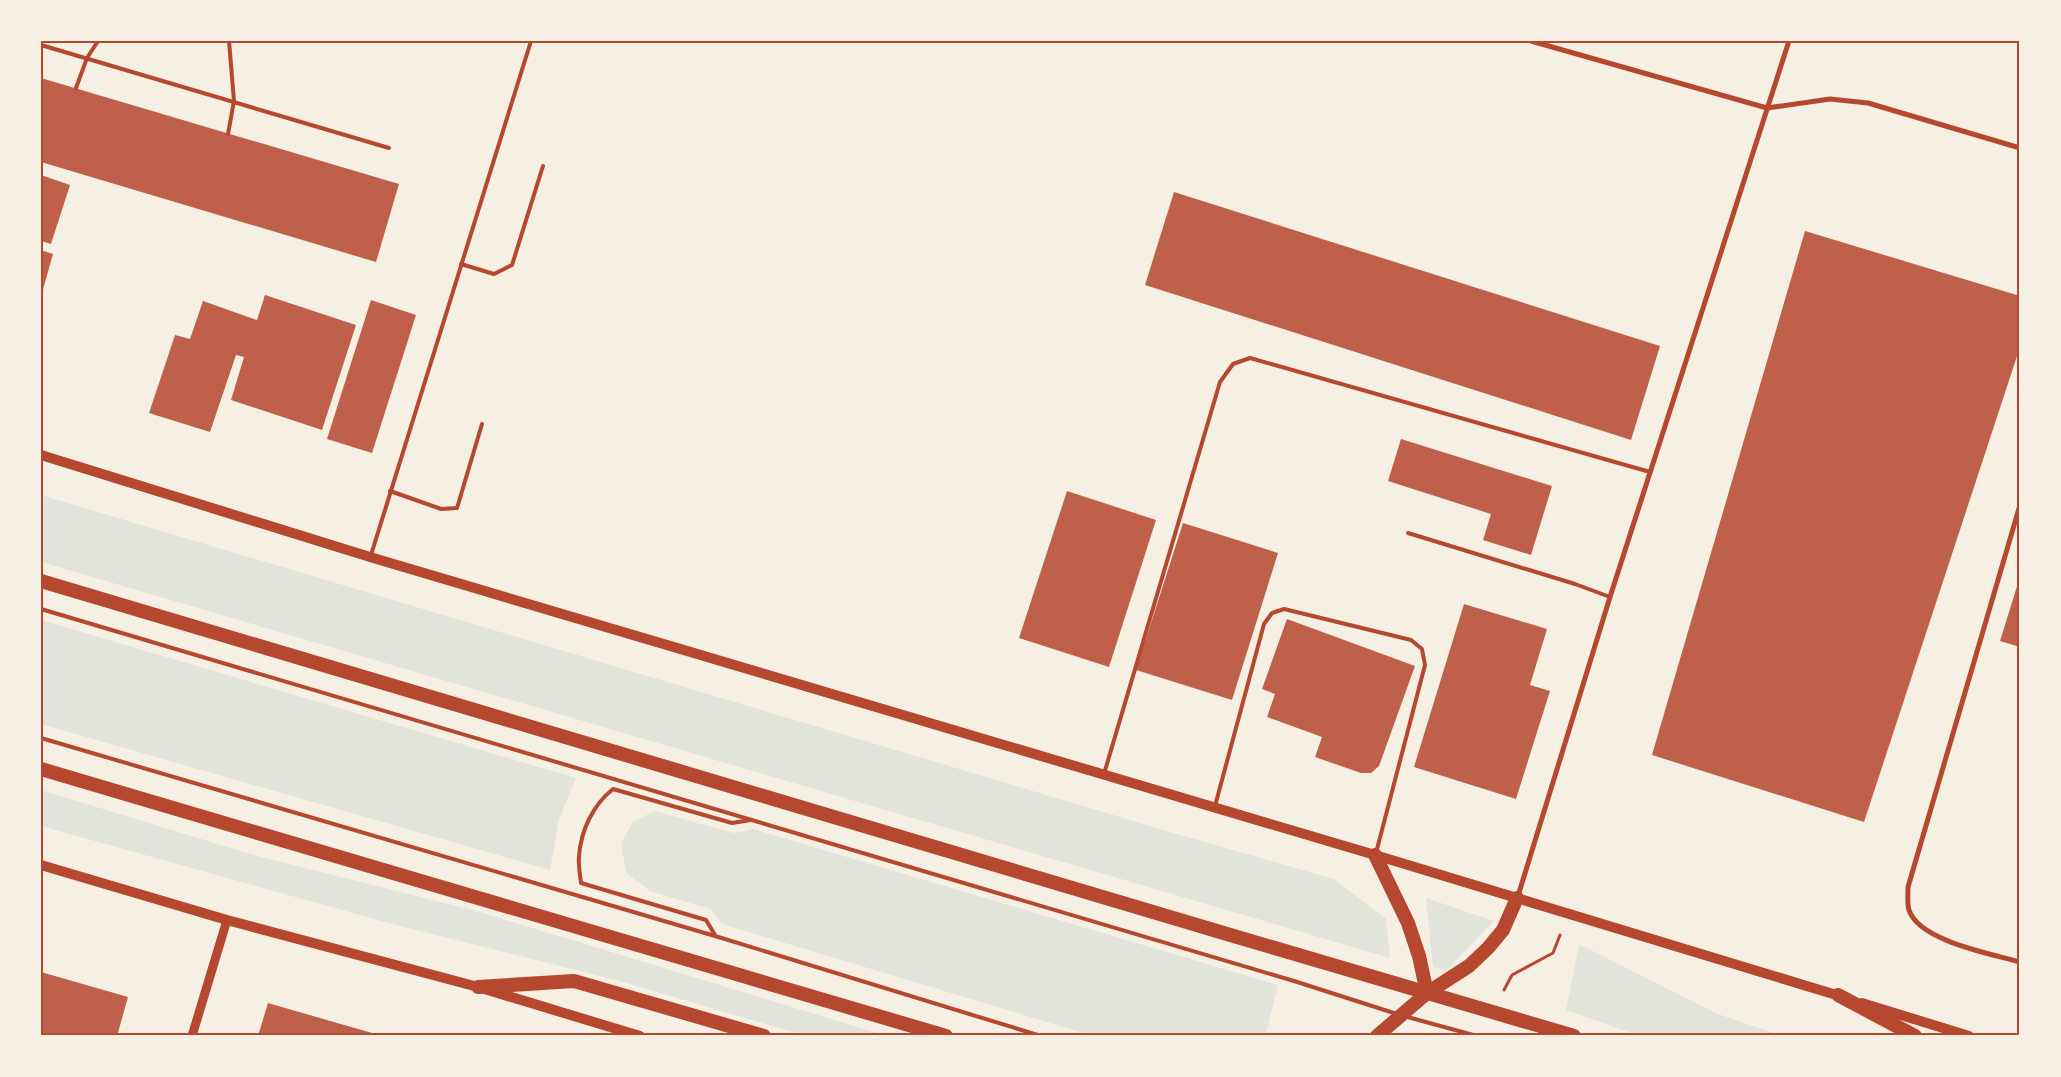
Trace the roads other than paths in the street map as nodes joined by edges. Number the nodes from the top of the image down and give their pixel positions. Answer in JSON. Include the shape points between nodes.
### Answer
{"nodes":[{"id":1,"x":98,"y":41,"type":"edge"},
{"id":2,"x":229,"y":41,"type":"edge"},
{"id":3,"x":532,"y":41,"type":"edge"},
{"id":4,"x":1531,"y":41,"type":"edge"},
{"id":5,"x":1789,"y":41,"type":"edge"},
{"id":6,"x":41,"y":45,"type":"edge"},
{"id":7,"x":87,"y":58,"type":"junction"},
{"id":8,"x":76,"y":88,"type":"dead end"},
{"id":9,"x":234,"y":102,"type":"junction"},
{"id":10,"x":1767,"y":108,"type":"junction"},
{"id":11,"x":228,"y":134,"type":"dead end"},
{"id":12,"x":389,"y":148,"type":"dead end"},
{"id":13,"x":2020,"y":148,"type":"edge"},
{"id":14,"x":543,"y":166,"type":"dead end"},
{"id":15,"x":461,"y":264,"type":"junction"},
{"id":16,"x":482,"y":424,"type":"dead end"},
{"id":17,"x":41,"y":455,"type":"edge"},
{"id":18,"x":1650,"y":472,"type":"junction"},
{"id":19,"x":390,"y":492,"type":"junction"},
{"id":20,"x":2020,"y":505,"type":"edge"},
{"id":21,"x":1408,"y":533,"type":"dead end"},
{"id":22,"x":370,"y":558,"type":"junction"},
{"id":23,"x":41,"y":581,"type":"edge"},
{"id":24,"x":1610,"y":597,"type":"junction"},
{"id":25,"x":41,"y":609,"type":"edge"},
{"id":26,"x":41,"y":738,"type":"edge"},
{"id":27,"x":41,"y":768,"type":"edge"},
{"id":28,"x":1103,"y":774,"type":"junction"},
{"id":29,"x":1214,"y":808,"type":"junction"},
{"id":30,"x":753,"y":820,"type":"junction"},
{"id":31,"x":1375,"y":855,"type":"junction"},
{"id":32,"x":41,"y":865,"type":"edge"},
{"id":33,"x":1517,"y":898,"type":"junction"},
{"id":34,"x":227,"y":920,"type":"junction"},
{"id":35,"x":715,"y":936,"type":"junction"},
{"id":36,"x":2020,"y":962,"type":"edge"},
{"id":37,"x":478,"y":987,"type":"junction"},
{"id":38,"x":1427,"y":993,"type":"junction"},
{"id":39,"x":1838,"y":995,"type":"junction"},
{"id":40,"x":1402,"y":1016,"type":"junction"},
{"id":41,"x":192,"y":1036,"type":"edge"},
{"id":42,"x":640,"y":1036,"type":"edge"},
{"id":43,"x":764,"y":1036,"type":"edge"},
{"id":44,"x":946,"y":1036,"type":"edge"},
{"id":45,"x":1041,"y":1036,"type":"edge"},
{"id":46,"x":1377,"y":1036,"type":"edge"},
{"id":47,"x":1477,"y":1036,"type":"edge"},
{"id":48,"x":1574,"y":1036,"type":"edge"},
{"id":49,"x":1915,"y":1036,"type":"edge"},
{"id":50,"x":1968,"y":1036,"type":"edge"}],
"edges":[{"from":1,"to":7,"type":"lane"},
{"from":2,"to":9,"type":"lane"},
{"from":3,"to":15,"type":"lane"},
{"from":4,"to":10,"type":"street"},
{"from":5,"to":10,"type":"street"},
{"from":6,"to":7,"type":"lane"},
{"from":7,"to":8,"type":"lane"},
{"from":7,"to":9,"type":"lane"},
{"from":9,"to":11,"type":"lane"},
{"from":9,"to":12,"type":"lane"},
{"from":10,"to":13,"type":"street","via":[[1830,100],[1868,103]]},
{"from":10,"to":18,"type":"street"},
{"from":14,"to":15,"type":"lane","via":[[512,265],[494,274]]},
{"from":15,"to":19,"type":"lane"},
{"from":16,"to":19,"type":"lane","via":[[457,508],[441,509]]},
{"from":17,"to":22,"type":"main road"},
{"from":18,"to":24,"type":"street"},
{"from":18,"to":28,"type":"lane","via":[[1250,358],[1233,364],[1220,382]]},
{"from":19,"to":22,"type":"lane"},
{"from":20,"to":36,"type":"street","via":[[1908,887],[1910,911],[1924,929],[1946,941]]},
{"from":21,"to":24,"type":"lane"},
{"from":22,"to":28,"type":"main road"},
{"from":23,"to":38,"type":"highway"},
{"from":24,"to":33,"type":"street"},
{"from":25,"to":30,"type":"lane"},
{"from":26,"to":35,"type":"lane"},
{"from":27,"to":44,"type":"highway"},
{"from":28,"to":29,"type":"main road"},
{"from":29,"to":31,"type":"main road"},
{"from":29,"to":31,"type":"lane","via":[[1264,624],[1272,613],[1284,609],[1411,640],[1422,649],[1425,665]]},
{"from":30,"to":35,"type":"lane","via":[[732,823],[613,788],[591,815],[583,835],[578,857],[581,883],[706,920]]},
{"from":30,"to":40,"type":"lane"},
{"from":31,"to":33,"type":"main road"},
{"from":31,"to":38,"type":"highway","via":[[1408,923]]},
{"from":32,"to":34,"type":"main road"},
{"from":33,"to":38,"type":"highway","via":[[1503,930],[1488,948],[1468,966]]},
{"from":33,"to":39,"type":"main road"},
{"from":34,"to":37,"type":"main road"},
{"from":34,"to":41,"type":"street"},
{"from":35,"to":45,"type":"lane"},
{"from":37,"to":42,"type":"main road"},
{"from":37,"to":43,"type":"highway","via":[[574,981]]},
{"from":38,"to":40,"type":"highway"},
{"from":38,"to":48,"type":"highway"},
{"from":39,"to":49,"type":"highway"},
{"from":39,"to":50,"type":"main road"},
{"from":40,"to":46,"type":"highway"},
{"from":40,"to":47,"type":"lane"}]}
